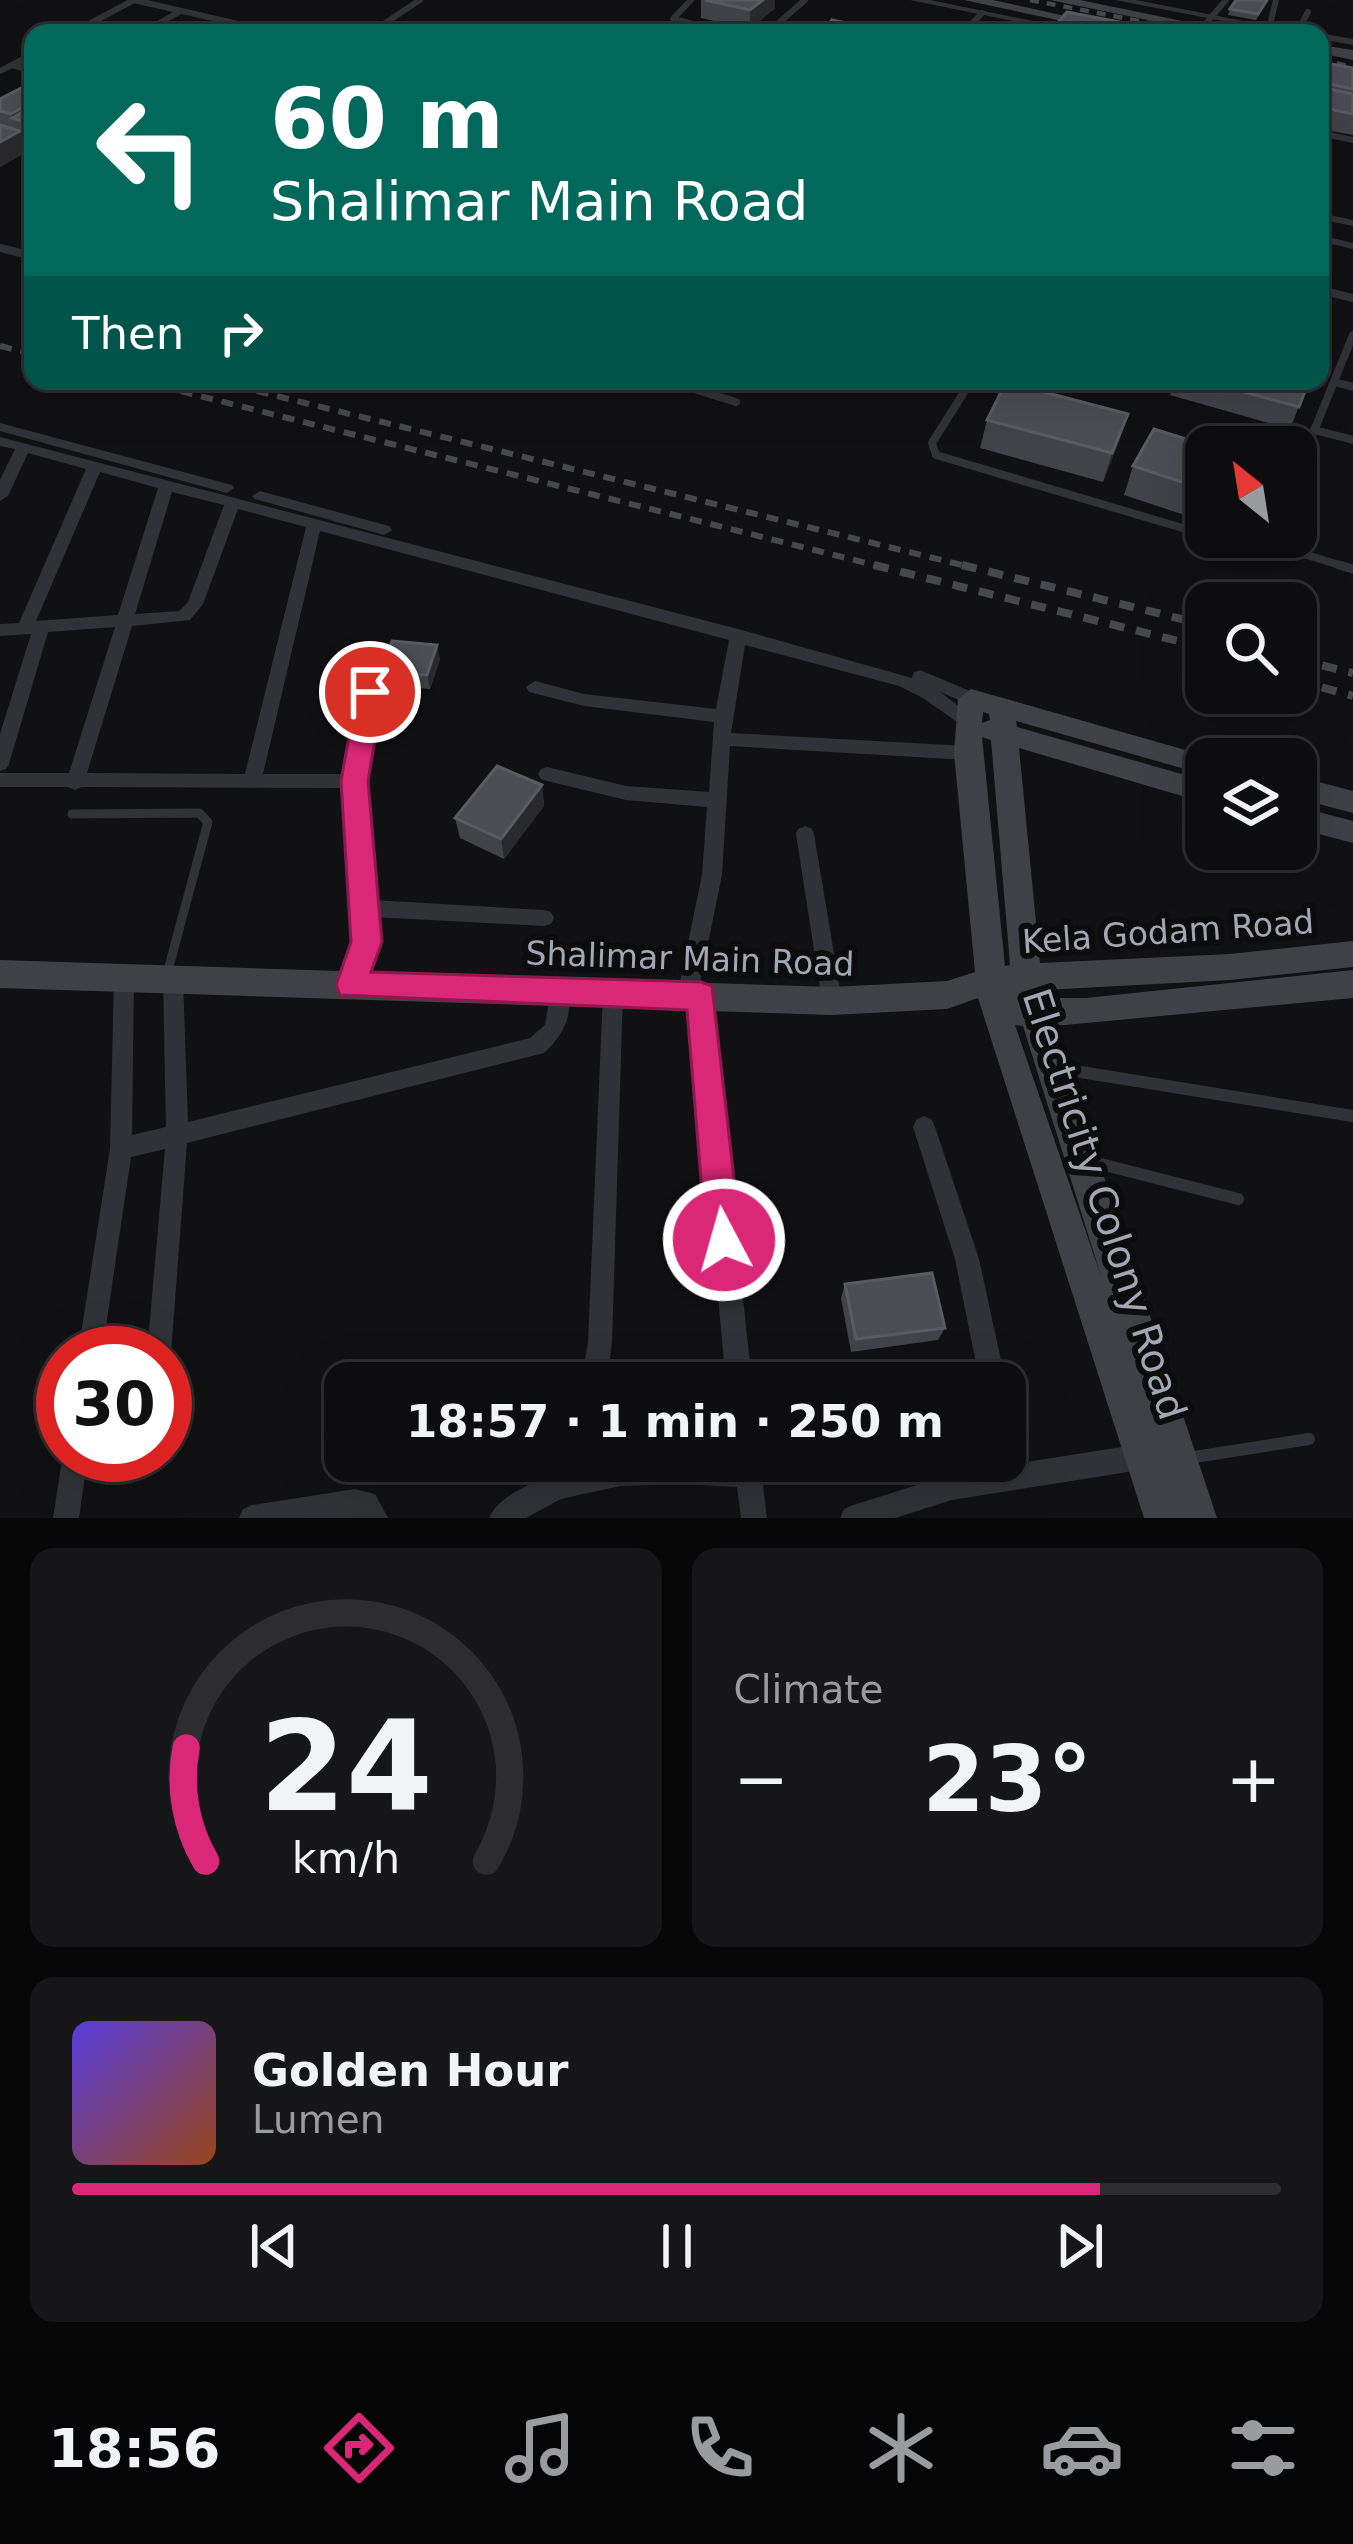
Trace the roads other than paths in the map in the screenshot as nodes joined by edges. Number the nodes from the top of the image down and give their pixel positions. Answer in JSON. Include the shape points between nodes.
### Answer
{"nodes":[{"id":1,"x":134,"y":0,"type":"edge"},
{"id":2,"x":420,"y":0,"type":"edge"},
{"id":3,"x":691,"y":0,"type":"edge"},
{"id":4,"x":805,"y":0,"type":"edge"},
{"id":5,"x":915,"y":0,"type":"edge"},
{"id":6,"x":1057,"y":0,"type":"edge"},
{"id":7,"x":1226,"y":0,"type":"edge"},
{"id":8,"x":1128,"y":3,"type":"edge"},
{"id":9,"x":1168,"y":4,"type":"edge"},
{"id":10,"x":981,"y":6,"type":"edge"},
{"id":11,"x":181,"y":11,"type":"junction"},
{"id":12,"x":1308,"y":11,"type":"dead end"},
{"id":13,"x":1207,"y":22,"type":"junction"},
{"id":14,"x":89,"y":24,"type":"edge"},
{"id":15,"x":158,"y":24,"type":"edge"},
{"id":16,"x":238,"y":24,"type":"edge"},
{"id":17,"x":384,"y":24,"type":"edge"},
{"id":18,"x":693,"y":24,"type":"edge"},
{"id":19,"x":777,"y":24,"type":"edge"},
{"id":20,"x":1052,"y":24,"type":"edge"},
{"id":21,"x":1090,"y":24,"type":"edge"},
{"id":22,"x":1212,"y":24,"type":"edge"},
{"id":23,"x":1222,"y":24,"type":"edge"},
{"id":24,"x":1303,"y":24,"type":"edge"},
{"id":25,"x":24,"y":59,"type":"edge"},
{"id":26,"x":12,"y":65,"type":"junction"},
{"id":27,"x":24,"y":68,"type":"edge"},
{"id":28,"x":0,"y":71,"type":"edge"},
{"id":29,"x":1353,"y":335,"type":"edge"},
{"id":30,"x":1334,"y":382,"type":"junction"},
{"id":31,"x":1353,"y":387,"type":"edge"},
{"id":32,"x":697,"y":390,"type":"edge"},
{"id":33,"x":965,"y":390,"type":"edge"},
{"id":34,"x":736,"y":402,"type":"dead end"},
{"id":35,"x":1316,"y":426,"type":"edge"},
{"id":36,"x":0,"y":427,"type":"edge"},
{"id":37,"x":1317,"y":431,"type":"edge"},
{"id":38,"x":1353,"y":440,"type":"edge"},
{"id":39,"x":8,"y":446,"type":"edge"},
{"id":40,"x":95,"y":466,"type":"junction"},
{"id":41,"x":166,"y":484,"type":"junction"},
{"id":42,"x":0,"y":496,"type":"edge"},
{"id":43,"x":233,"y":502,"type":"junction"},
{"id":44,"x":314,"y":524,"type":"junction"},
{"id":45,"x":1185,"y":529,"type":"edge"},
{"id":46,"x":1317,"y":557,"type":"edge"},
{"id":47,"x":1353,"y":569,"type":"edge"},
{"id":48,"x":124,"y":623,"type":"junction"},
{"id":49,"x":33,"y":628,"type":"junction"},
{"id":50,"x":0,"y":630,"type":"edge"},
{"id":51,"x":738,"y":635,"type":"junction"},
{"id":52,"x":535,"y":687,"type":"dead end"},
{"id":53,"x":370,"y":692,"type":"dead end"},
{"id":54,"x":723,"y":716,"type":"junction"},
{"id":55,"x":986,"y":716,"type":"junction"},
{"id":56,"x":721,"y":739,"type":"junction"},
{"id":57,"x":967,"y":753,"type":"junction"},
{"id":58,"x":1185,"y":759,"type":"edge"},
{"id":59,"x":0,"y":764,"type":"edge"},
{"id":60,"x":547,"y":774,"type":"dead end"},
{"id":61,"x":0,"y":781,"type":"edge"},
{"id":62,"x":355,"y":781,"type":"junction"},
{"id":63,"x":252,"y":782,"type":"junction"},
{"id":64,"x":75,"y":784,"type":"junction"},
{"id":65,"x":1185,"y":785,"type":"edge"},
{"id":66,"x":1317,"y":793,"type":"edge"},
{"id":67,"x":717,"y":800,"type":"junction"},
{"id":68,"x":1353,"y":802,"type":"edge"},
{"id":69,"x":73,"y":814,"type":"dead end"},
{"id":70,"x":1317,"y":823,"type":"edge"},
{"id":71,"x":1353,"y":832,"type":"edge"},
{"id":72,"x":806,"y":834,"type":"dead end"},
{"id":73,"x":364,"y":908,"type":"junction"},
{"id":74,"x":544,"y":917,"type":"dead end"},
{"id":75,"x":1353,"y":954,"type":"edge"},
{"id":76,"x":0,"y":974,"type":"edge"},
{"id":77,"x":1026,"y":977,"type":"junction"},
{"id":78,"x":124,"y":978,"type":"junction"},
{"id":79,"x":170,"y":979,"type":"junction"},
{"id":80,"x":1353,"y":984,"type":"edge"},
{"id":81,"x":351,"y":985,"type":"junction"},
{"id":82,"x":559,"y":990,"type":"junction"},
{"id":83,"x":613,"y":993,"type":"junction"},
{"id":84,"x":694,"y":996,"type":"junction"},
{"id":85,"x":992,"y":997,"type":"junction"},
{"id":86,"x":832,"y":1001,"type":"junction"},
{"id":87,"x":1034,"y":1012,"type":"junction"},
{"id":88,"x":1050,"y":1067,"type":"junction"},
{"id":89,"x":1353,"y":1116,"type":"edge"},
{"id":90,"x":925,"y":1127,"type":"dead end"},
{"id":91,"x":177,"y":1135,"type":"junction"},
{"id":92,"x":121,"y":1149,"type":"junction"},
{"id":93,"x":1078,"y":1159,"type":"junction"},
{"id":94,"x":1238,"y":1198,"type":"dead end"},
{"id":95,"x":95,"y":1326,"type":"edge"},
{"id":96,"x":161,"y":1326,"type":"edge"},
{"id":97,"x":597,"y":1362,"type":"edge"},
{"id":98,"x":737,"y":1362,"type":"edge"},
{"id":99,"x":989,"y":1362,"type":"edge"},
{"id":100,"x":1309,"y":1439,"type":"dead end"},
{"id":101,"x":1164,"y":1456,"type":"junction"},
{"id":102,"x":1026,"y":1477,"type":"edge"},
{"id":103,"x":71,"y":1482,"type":"edge"},
{"id":104,"x":558,"y":1482,"type":"edge"},
{"id":105,"x":750,"y":1482,"type":"edge"},
{"id":106,"x":988,"y":1482,"type":"edge"},
{"id":107,"x":66,"y":1518,"type":"edge"},
{"id":108,"x":252,"y":1518,"type":"edge"},
{"id":109,"x":375,"y":1518,"type":"edge"},
{"id":110,"x":502,"y":1518,"type":"edge"},
{"id":111,"x":754,"y":1518,"type":"edge"},
{"id":112,"x":853,"y":1518,"type":"edge"},
{"id":113,"x":1164,"y":1518,"type":"edge"},
{"id":114,"x":1197,"y":1518,"type":"edge"}],
"edges":[{"from":1,"to":11,"type":"lane"},
{"from":1,"to":14,"type":"lane"},
{"from":2,"to":17,"type":"lane"},
{"from":3,"to":18,"type":"lane","via":[[673,19]]},
{"from":4,"to":19,"type":"lane"},
{"from":5,"to":10,"type":"street"},
{"from":6,"to":8,"type":"street"},
{"from":7,"to":13,"type":"lane"},
{"from":8,"to":9,"type":"street"},
{"from":8,"to":13,"type":"street"},
{"from":9,"to":13,"type":"street"},
{"from":10,"to":20,"type":"street"},
{"from":10,"to":21,"type":"street"},
{"from":11,"to":15,"type":"lane"},
{"from":11,"to":16,"type":"lane"},
{"from":12,"to":24,"type":"lane"},
{"from":13,"to":22,"type":"street"},
{"from":13,"to":23,"type":"street"},
{"from":25,"to":26,"type":"lane"},
{"from":26,"to":27,"type":"lane"},
{"from":26,"to":28,"type":"lane"},
{"from":29,"to":30,"type":"lane"},
{"from":30,"to":31,"type":"lane"},
{"from":30,"to":35,"type":"lane"},
{"from":32,"to":34,"type":"lane"},
{"from":33,"to":45,"type":"lane","via":[[932,442],[936,455]]},
{"from":36,"to":55,"type":"street","via":[[914,673]]},
{"from":37,"to":38,"type":"lane"},
{"from":39,"to":40,"type":"street"},
{"from":39,"to":42,"type":"street"},
{"from":40,"to":41,"type":"street"},
{"from":40,"to":49,"type":"street"},
{"from":41,"to":43,"type":"street"},
{"from":41,"to":48,"type":"street"},
{"from":43,"to":44,"type":"street"},
{"from":43,"to":48,"type":"street","via":[[192,609],[175,619]]},
{"from":44,"to":51,"type":"street"},
{"from":44,"to":63,"type":"street"},
{"from":46,"to":47,"type":"lane"},
{"from":48,"to":49,"type":"street"},
{"from":48,"to":64,"type":"street"},
{"from":49,"to":50,"type":"street"},
{"from":49,"to":59,"type":"street"},
{"from":51,"to":54,"type":"street"},
{"from":51,"to":55,"type":"street","via":[[904,681]]},
{"from":52,"to":54,"type":"street"},
{"from":53,"to":62,"type":"street"},
{"from":54,"to":56,"type":"street"},
{"from":55,"to":57,"type":"street","name":"Electricity Colony Road"},
{"from":55,"to":58,"type":"street"},
{"from":55,"to":65,"type":"street"},
{"from":55,"to":77,"type":"street","name":"Electricity Colony Road"},
{"from":56,"to":57,"type":"street"},
{"from":56,"to":67,"type":"street"},
{"from":57,"to":85,"type":"street","name":"Electricity Colony Road"},
{"from":60,"to":67,"type":"street","via":[[626,794]]},
{"from":61,"to":64,"type":"street"},
{"from":62,"to":63,"type":"street"},
{"from":62,"to":73,"type":"street"},
{"from":63,"to":64,"type":"street"},
{"from":66,"to":68,"type":"street"},
{"from":67,"to":84,"type":"street"},
{"from":69,"to":79,"type":"lane","via":[[200,813],[208,822]]},
{"from":70,"to":71,"type":"street"},
{"from":72,"to":86,"type":"street"},
{"from":73,"to":74,"type":"street"},
{"from":73,"to":81,"type":"street","via":[[366,942]]},
{"from":75,"to":77,"type":"street","name":"Kela Godam Road"},
{"from":76,"to":78,"type":"street","name":"Shalimar Main Road"},
{"from":77,"to":85,"type":"street","name":"Kela Godam Road"},
{"from":77,"to":87,"type":"street","name":"Electricity Colony Road"},
{"from":78,"to":79,"type":"street","name":"Shalimar Main Road"},
{"from":78,"to":92,"type":"street"},
{"from":79,"to":81,"type":"street","name":"Shalimar Main Road"},
{"from":79,"to":91,"type":"street"},
{"from":80,"to":87,"type":"street","name":"Kela Godam Road"},
{"from":81,"to":82,"type":"street","name":"Shalimar Main Road"},
{"from":82,"to":83,"type":"street","name":"Shalimar Main Road"},
{"from":82,"to":91,"type":"street","via":[[554,1029],[536,1046]]},
{"from":83,"to":84,"type":"street","name":"Shalimar Main Road"},
{"from":83,"to":97,"type":"street"},
{"from":84,"to":86,"type":"street","name":"Shalimar Main Road"},
{"from":84,"to":98,"type":"street"},
{"from":85,"to":86,"type":"street","name":"Shalimar Main Road"},
{"from":85,"to":87,"type":"street","name":"Kela Godam Road"},
{"from":85,"to":101,"type":"street","name":"Electricity Colony Road"},
{"from":87,"to":88,"type":"street","name":"Electricity Colony Road"},
{"from":88,"to":89,"type":"lane"},
{"from":88,"to":93,"type":"street","name":"Electricity Colony Road"},
{"from":90,"to":99,"type":"street","via":[[968,1259]]},
{"from":91,"to":92,"type":"street"},
{"from":91,"to":96,"type":"street"},
{"from":92,"to":95,"type":"street"},
{"from":93,"to":94,"type":"lane"},
{"from":93,"to":101,"type":"street","name":"Electricity Colony Road"},
{"from":100,"to":101,"type":"lane"},
{"from":101,"to":102,"type":"street"},
{"from":101,"to":113,"type":"street","name":"Electricity Colony Road"},
{"from":101,"to":114,"type":"street","name":"Electricity Colony Road"},
{"from":103,"to":107,"type":"street"},
{"from":104,"to":110,"type":"street"},
{"from":105,"to":111,"type":"street"},
{"from":106,"to":112,"type":"street"},
{"from":108,"to":109,"type":"street","via":[[355,1502],[366,1503]]}]}
